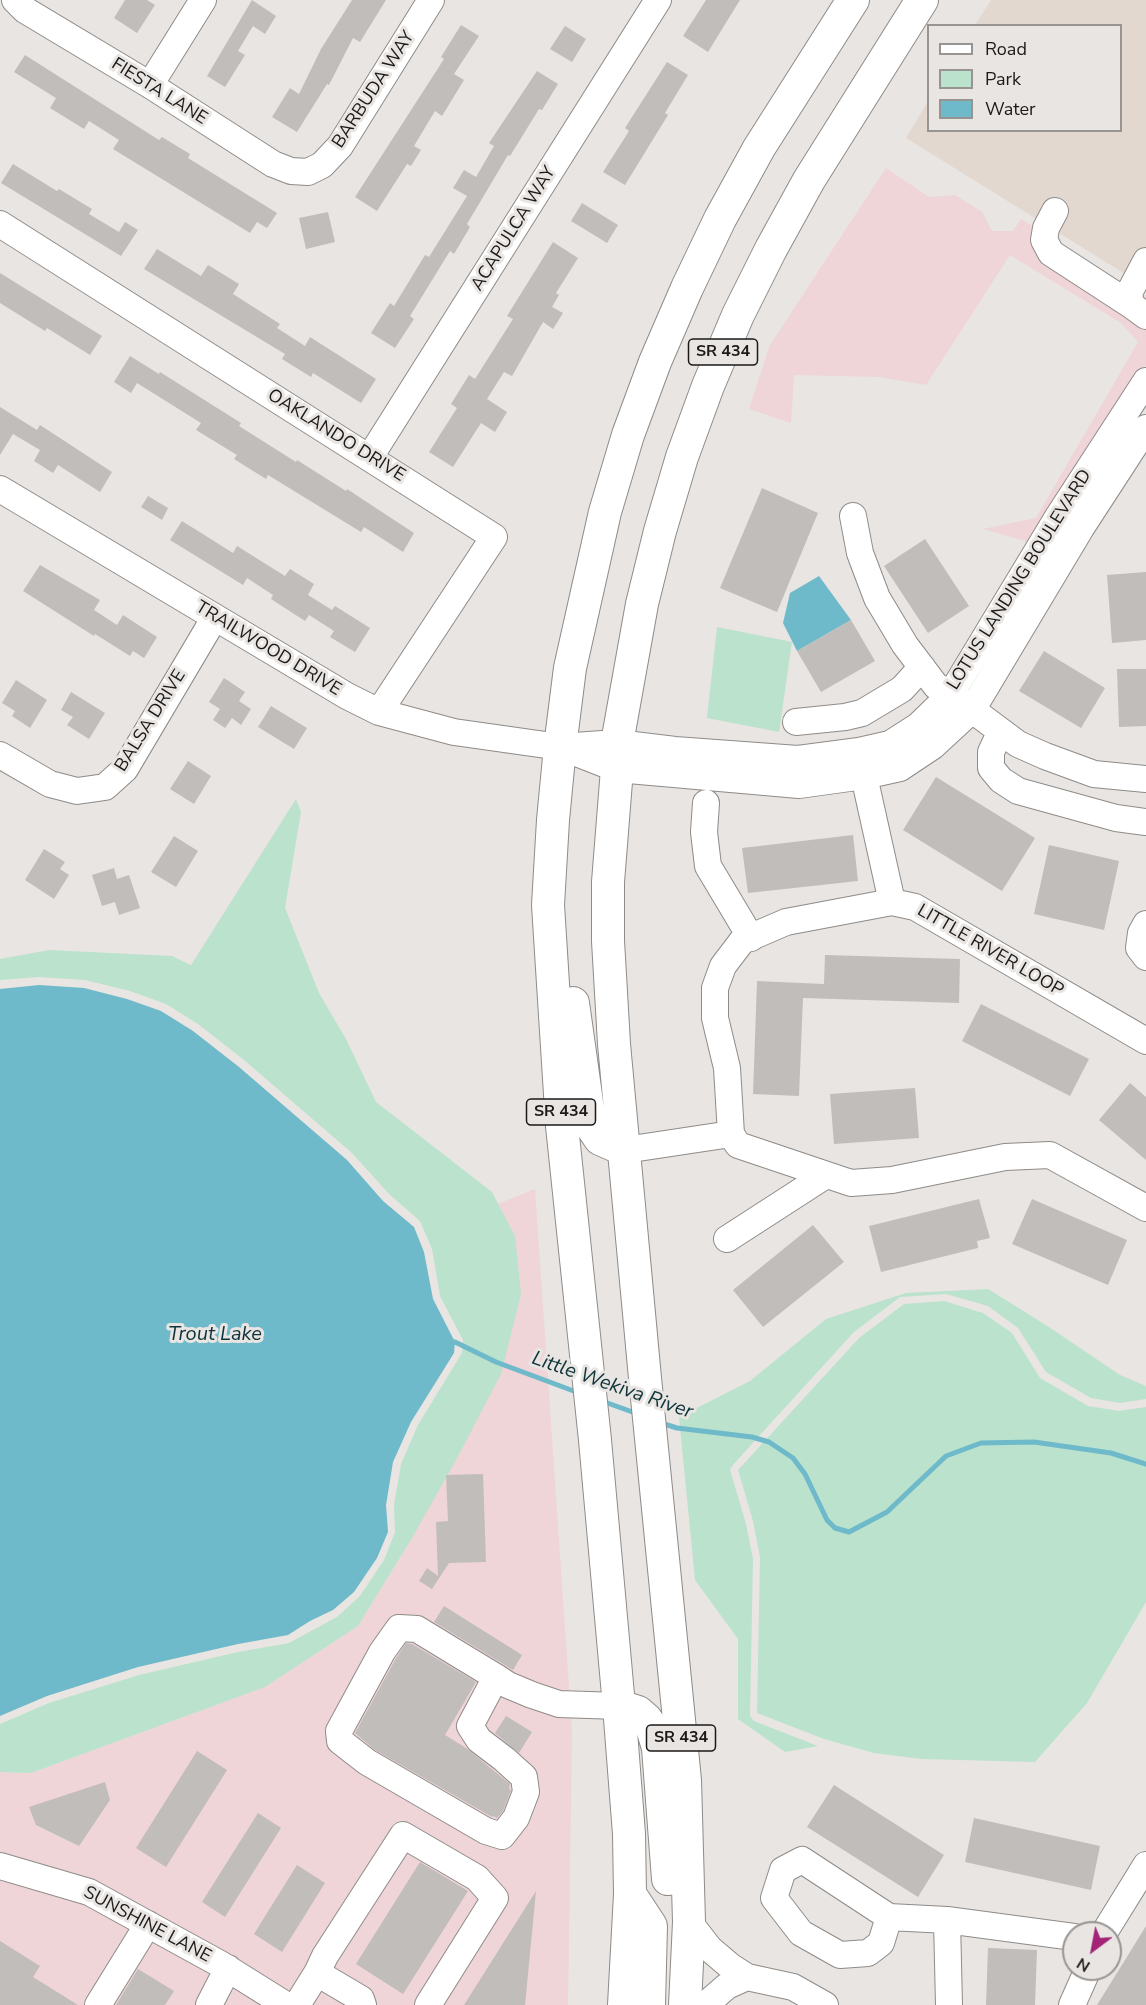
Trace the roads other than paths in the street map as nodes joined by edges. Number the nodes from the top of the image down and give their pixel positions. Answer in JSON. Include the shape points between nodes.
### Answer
{"nodes":[{"id":1,"x":15,"y":0,"type":"edge"},
{"id":2,"x":203,"y":0,"type":"edge"},
{"id":3,"x":431,"y":0,"type":"edge"},
{"id":4,"x":658,"y":0,"type":"edge"},
{"id":5,"x":853,"y":0,"type":"edge"},
{"id":6,"x":922,"y":0,"type":"edge"},
{"id":7,"x":150,"y":85,"type":"junction"},
{"id":8,"x":308,"y":172,"type":"joint"},
{"id":9,"x":1055,"y":211,"type":"dead end"},
{"id":10,"x":0,"y":224,"type":"edge"},
{"id":11,"x":1146,"y":261,"type":"edge"},
{"id":12,"x":1138,"y":310,"type":"edge"},
{"id":13,"x":1146,"y":381,"type":"edge"},
{"id":14,"x":1146,"y":428,"type":"edge"},
{"id":15,"x":370,"y":457,"type":"junction"},
{"id":16,"x":0,"y":489,"type":"edge"},
{"id":17,"x":853,"y":516,"type":"dead end"},
{"id":18,"x":215,"y":617,"type":"junction"},
{"id":19,"x":922,"y":667,"type":"junction"},
{"id":20,"x":951,"y":694,"type":"junction"},
{"id":21,"x":972,"y":710,"type":"junction"},
{"id":22,"x":380,"y":712,"type":"junction"},
{"id":23,"x":796,"y":722,"type":"dead end"},
{"id":24,"x":1000,"y":733,"type":"junction"},
{"id":25,"x":560,"y":747,"type":"junction"},
{"id":26,"x":0,"y":755,"type":"edge"},
{"id":27,"x":617,"y":756,"type":"junction"},
{"id":28,"x":864,"y":776,"type":"junction"},
{"id":29,"x":1146,"y":778,"type":"edge"},
{"id":30,"x":706,"y":803,"type":"dead end"},
{"id":31,"x":1146,"y":822,"type":"edge"},
{"id":32,"x":892,"y":902,"type":"junction"},
{"id":33,"x":548,"y":905,"type":"junction"},
{"id":34,"x":1146,"y":924,"type":"edge"},
{"id":35,"x":751,"y":938,"type":"junction"},
{"id":36,"x":1146,"y":957,"type":"edge"},
{"id":37,"x":1146,"y":1041,"type":"edge"},
{"id":38,"x":731,"y":1134,"type":"junction"},
{"id":39,"x":625,"y":1150,"type":"junction"},
{"id":40,"x":826,"y":1175,"type":"junction"},
{"id":41,"x":1146,"y":1208,"type":"edge"},
{"id":42,"x":727,"y":1239,"type":"dead end"},
{"id":43,"x":496,"y":1677,"type":"junction"},
{"id":44,"x":619,"y":1706,"type":"junction"},
{"id":45,"x":1146,"y":1865,"type":"edge"},
{"id":46,"x":0,"y":1866,"type":"edge"},
{"id":47,"x":630,"y":1894,"type":"junction"},
{"id":48,"x":689,"y":1917,"type":"junction"},
{"id":49,"x":889,"y":1917,"type":"dead end"},
{"id":50,"x":947,"y":1920,"type":"junction"},
{"id":51,"x":1111,"y":1921,"type":"edge"},
{"id":52,"x":148,"y":1924,"type":"junction"},
{"id":53,"x":1062,"y":1935,"type":"edge"},
{"id":54,"x":228,"y":1968,"type":"junction"},
{"id":55,"x":317,"y":1973,"type":"junction"},
{"id":56,"x":747,"y":1977,"type":"junction"},
{"id":57,"x":1083,"y":1981,"type":"edge"},
{"id":58,"x":98,"y":2005,"type":"edge"},
{"id":59,"x":209,"y":2005,"type":"edge"},
{"id":60,"x":286,"y":2005,"type":"edge"},
{"id":61,"x":297,"y":2005,"type":"edge"},
{"id":62,"x":363,"y":2005,"type":"edge"},
{"id":63,"x":428,"y":2005,"type":"edge"},
{"id":64,"x":624,"y":2005,"type":"edge"},
{"id":65,"x":649,"y":2005,"type":"edge"},
{"id":66,"x":685,"y":2005,"type":"edge"},
{"id":67,"x":705,"y":2005,"type":"edge"},
{"id":68,"x":825,"y":2005,"type":"edge"},
{"id":69,"x":950,"y":2005,"type":"edge"},
{"id":70,"x":1072,"y":2005,"type":"edge"}],
"edges":[{"from":1,"to":7,"type":"street","name":"FIESTA LANE","via":[[25,10]]},
{"from":2,"to":7,"type":"street"},
{"from":3,"to":8,"type":"street","name":"BARBUDA WAY","via":[[340,146],[322,165]]},
{"from":4,"to":15,"type":"street","name":"ACAPULCA WAY"},
{"from":5,"to":25,"type":"main road","number":"SR 434","via":[[759,148],[726,208],[655,362],[604,512],[570,668]]},
{"from":6,"to":27,"type":"main road","number":"SR 434","via":[[809,180],[738,315],[708,386],[682,457],[642,604]]},
{"from":7,"to":8,"type":"street","name":"FIESTA LANE","via":[[273,164]]},
{"from":9,"to":12,"type":"street","via":[[1044,240],[1051,253]]},
{"from":10,"to":15,"type":"street","name":"OAKLANDO DRIVE"},
{"from":11,"to":12,"type":"street","via":[[1129,293]]},
{"from":13,"to":20,"type":"street","name":"LOTUS LANDING BOULEVARD","via":[[1059,514]]},
{"from":14,"to":21,"type":"street","name":"LOTUS LANDING BOULEVARD"},
{"from":15,"to":22,"type":"street","name":"OAKLANDO DRIVE","via":[[494,537]]},
{"from":16,"to":18,"type":"street","name":"TRAILWOOD DRIVE"},
{"from":17,"to":19,"type":"street","via":[[860,553],[877,598]]},
{"from":18,"to":22,"type":"street","name":"TRAILWOOD DRIVE"},
{"from":18,"to":26,"type":"street","name":"BALSA DRIVE","via":[[125,769],[105,788],[77,791],[50,784]]},
{"from":19,"to":20,"type":"street","via":[[936,686]]},
{"from":19,"to":23,"type":"street","via":[[902,689],[862,713]]},
{"from":20,"to":21,"type":"street"},
{"from":20,"to":27,"type":"street","name":"LOTUS LANDING BOULEVARD","via":[[918,726],[890,744],[859,751],[798,759],[675,750]]},
{"from":21,"to":24,"type":"street"},
{"from":21,"to":28,"type":"street","name":"LOTUS LANDING BOULEVARD","via":[[933,746],[900,768]]},
{"from":22,"to":25,"type":"street","name":"TRAILWOOD DRIVE","via":[[454,732]]},
{"from":24,"to":29,"type":"street","via":[[1045,756],[1094,774]]},
{"from":24,"to":31,"type":"street","via":[[991,752],[991,768],[1018,791],[1116,818]]},
{"from":25,"to":27,"type":"street","name":"TRAILWOOD DRIVE"},
{"from":25,"to":33,"type":"main road","number":"SR 434"},
{"from":27,"to":28,"type":"street","name":"LOTUS LANDING BOULEVARD","via":[[799,785]]},
{"from":27,"to":39,"type":"main road","number":"SR 434","via":[[608,941]]},
{"from":28,"to":32,"type":"street"},
{"from":30,"to":35,"type":"street","via":[[708,866]]},
{"from":32,"to":35,"type":"street","name":"LITTLE RIVER LOOP","via":[[786,922]]},
{"from":32,"to":37,"type":"street","name":"LITTLE RIVER LOOP","via":[[915,907]]},
{"from":33,"to":39,"type":"main road","via":[[566,955],[590,1124],[600,1139]]},
{"from":33,"to":44,"type":"main road","number":"SR 434","via":[[562,1126]]},
{"from":34,"to":36,"type":"street","via":[[1138,948]]},
{"from":35,"to":38,"type":"street","name":"LITTLE RIVER LOOP","via":[[742,941],[723,966],[715,988],[715,1018],[727,1068]]},
{"from":38,"to":39,"type":"street"},
{"from":38,"to":40,"type":"street","via":[[738,1145]]},
{"from":39,"to":48,"type":"main road","number":"SR 434","via":[[685,1780]]},
{"from":40,"to":41,"type":"street","via":[[851,1183],[892,1180],[1005,1157],[1050,1155]]},
{"from":40,"to":42,"type":"street"},
{"from":43,"to":43,"type":"street","via":[[417,1629],[399,1628],[339,1731],[340,1742],[367,1762],[486,1831],[502,1836],[516,1818],[526,1792],[524,1778],[479,1740],[470,1726]]},
{"from":43,"to":44,"type":"street","via":[[559,1704]]},
{"from":44,"to":47,"type":"main road","number":"SR 434"},
{"from":44,"to":48,"type":"main road","via":[[638,1712],[652,1728],[658,1749],[669,1886]]},
{"from":45,"to":51,"type":"street"},
{"from":46,"to":52,"type":"street","name":"SUNSHINE LANE","via":[[89,1892]]},
{"from":47,"to":64,"type":"main road","number":"SR 434"},
{"from":47,"to":65,"type":"main road","via":[[651,1926]]},
{"from":48,"to":56,"type":"street","via":[[710,1949]]},
{"from":48,"to":66,"type":"main road","number":"SR 434"},
{"from":49,"to":50,"type":"street"},
{"from":50,"to":53,"type":"street"},
{"from":50,"to":69,"type":"street"},
{"from":52,"to":54,"type":"street","name":"SUNSHINE LANE"},
{"from":52,"to":58,"type":"street"},
{"from":54,"to":59,"type":"street"},
{"from":54,"to":60,"type":"street","name":"SUNSHINE LANE"},
{"from":55,"to":61,"type":"street"},
{"from":55,"to":62,"type":"street","via":[[361,1999]]},
{"from":55,"to":63,"type":"street","via":[[403,1835],[477,1878],[495,1898]]},
{"from":56,"to":67,"type":"street","via":[[727,1986]]},
{"from":56,"to":68,"type":"street","via":[[793,1987]]},
{"from":57,"to":70,"type":"street"}]}
